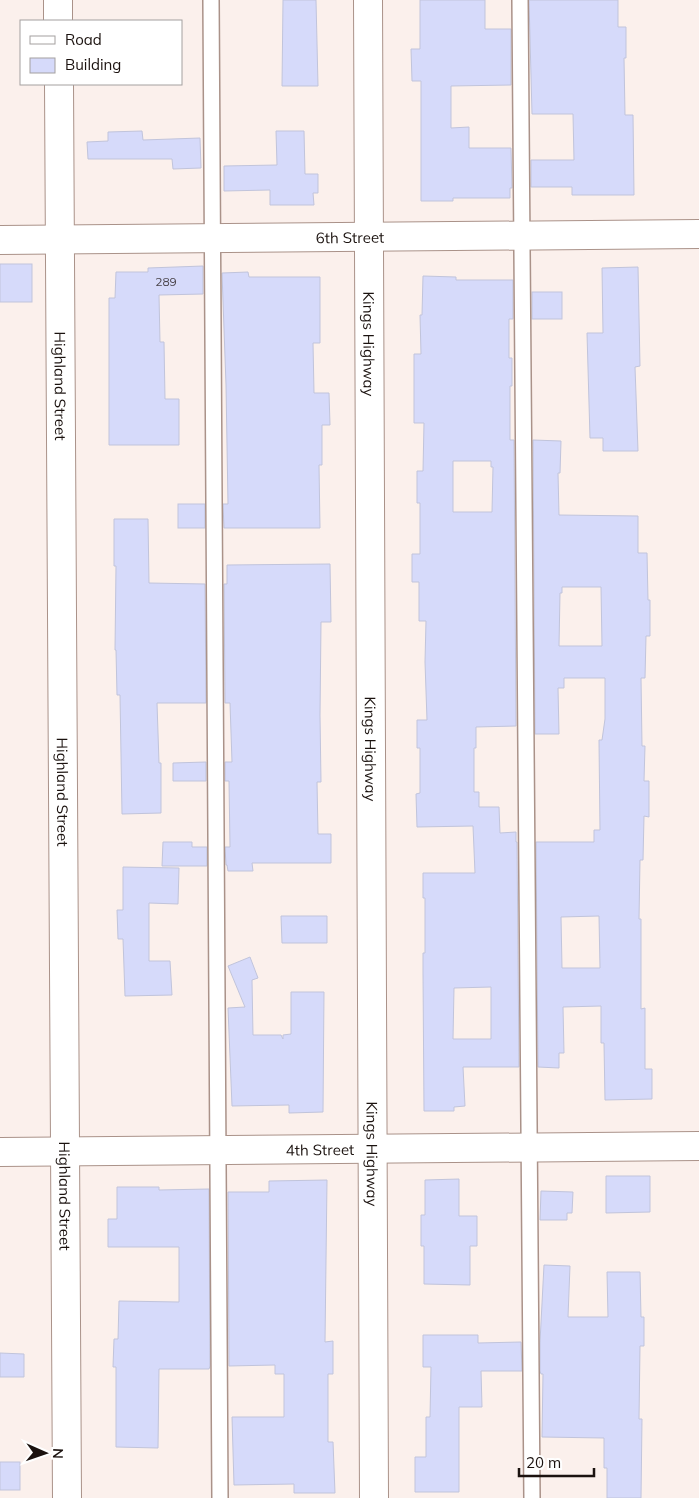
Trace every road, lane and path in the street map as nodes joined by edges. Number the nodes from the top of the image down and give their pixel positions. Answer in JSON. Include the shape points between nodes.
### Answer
{"nodes":[{"id":1,"x":58,"y":0,"type":"edge"},
{"id":2,"x":211,"y":0,"type":"edge"},
{"id":3,"x":368,"y":0,"type":"edge"},
{"id":4,"x":520,"y":0,"type":"edge"},
{"id":5,"x":58,"y":20,"type":"edge"},
{"id":6,"x":59,"y":85,"type":"edge"},
{"id":7,"x":699,"y":234,"type":"edge"},
{"id":8,"x":522,"y":236,"type":"junction"},
{"id":9,"x":369,"y":237,"type":"junction"},
{"id":10,"x":213,"y":238,"type":"junction"},
{"id":11,"x":61,"y":239,"type":"junction"},
{"id":12,"x":0,"y":240,"type":"edge"},
{"id":13,"x":699,"y":1146,"type":"edge"},
{"id":14,"x":529,"y":1147,"type":"junction"},
{"id":15,"x":372,"y":1148,"type":"junction"},
{"id":16,"x":218,"y":1149,"type":"junction"},
{"id":17,"x":65,"y":1151,"type":"junction"},
{"id":18,"x":0,"y":1152,"type":"edge"},
{"id":19,"x":67,"y":1498,"type":"edge"},
{"id":20,"x":220,"y":1498,"type":"edge"},
{"id":21,"x":374,"y":1498,"type":"edge"},
{"id":22,"x":532,"y":1498,"type":"edge"}],
"edges":[{"from":1,"to":5,"type":"street"},
{"from":2,"to":10,"type":"lane"},
{"from":3,"to":9,"type":"street","name":"Kings Highway"},
{"from":4,"to":8,"type":"lane"},
{"from":6,"to":11,"type":"street","name":"Highland Street"},
{"from":7,"to":8,"type":"street","name":"6th Street"},
{"from":8,"to":9,"type":"street","name":"6th Street"},
{"from":8,"to":14,"type":"lane"},
{"from":9,"to":10,"type":"street","name":"6th Street"},
{"from":9,"to":15,"type":"street","name":"Kings Highway"},
{"from":10,"to":11,"type":"street","name":"6th Street"},
{"from":10,"to":16,"type":"lane"},
{"from":11,"to":12,"type":"street","name":"6th Street"},
{"from":11,"to":17,"type":"street","name":"Highland Street"},
{"from":13,"to":14,"type":"street","name":"4th Street"},
{"from":14,"to":15,"type":"street","name":"4th Street"},
{"from":14,"to":22,"type":"lane"},
{"from":15,"to":16,"type":"street","name":"4th Street"},
{"from":15,"to":21,"type":"street","name":"Kings Highway"},
{"from":16,"to":17,"type":"street","name":"4th Street"},
{"from":16,"to":20,"type":"lane"},
{"from":17,"to":18,"type":"street","name":"4th Street"},
{"from":17,"to":19,"type":"street","name":"Highland Street"}]}
